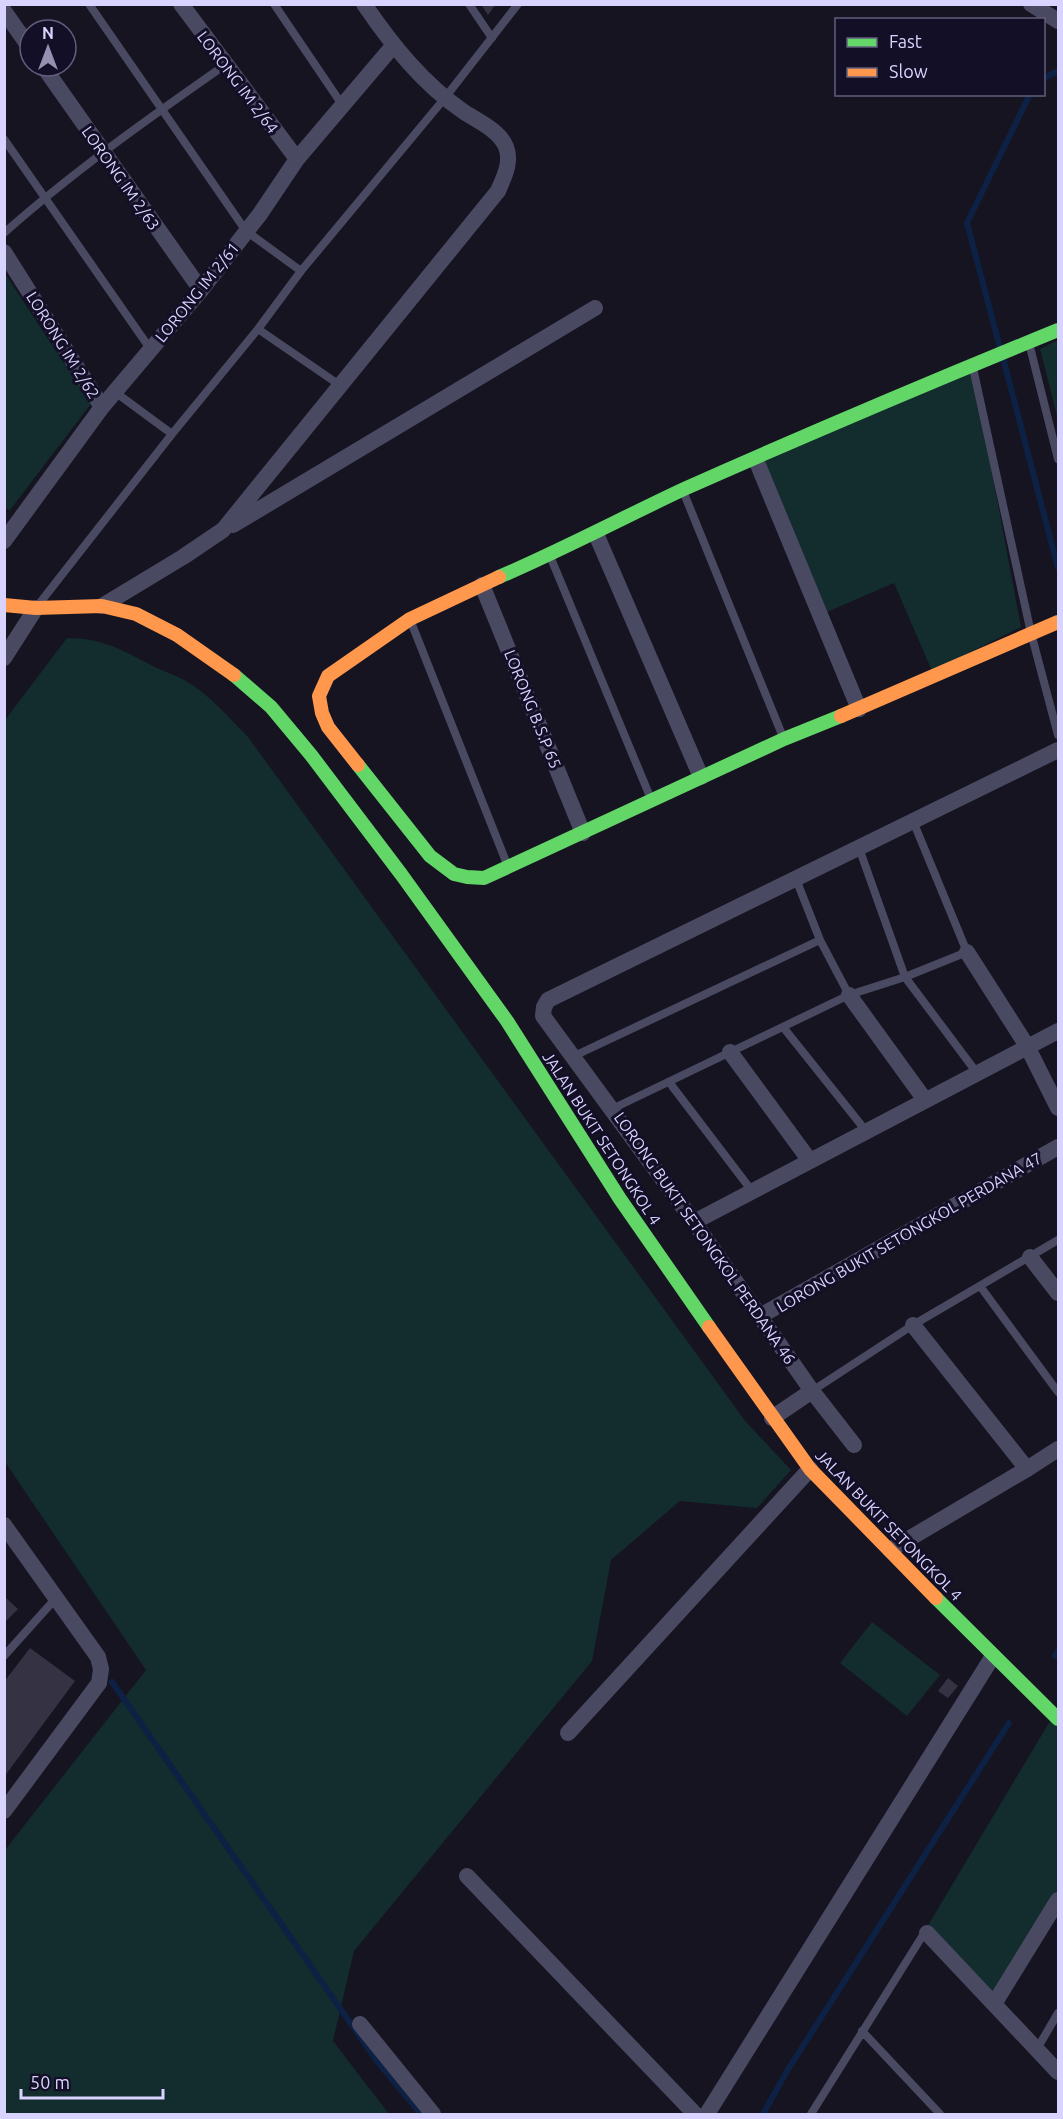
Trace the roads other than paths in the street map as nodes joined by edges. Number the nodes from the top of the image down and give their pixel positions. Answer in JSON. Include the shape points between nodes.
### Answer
{"nodes":[{"id":1,"x":89,"y":4,"type":"edge"},
{"id":2,"x":181,"y":4,"type":"edge"},
{"id":3,"x":274,"y":4,"type":"edge"},
{"id":4,"x":364,"y":4,"type":"edge"},
{"id":5,"x":469,"y":4,"type":"edge"},
{"id":6,"x":518,"y":4,"type":"edge"},
{"id":7,"x":1031,"y":4,"type":"edge"},
{"id":8,"x":4,"y":11,"type":"edge"},
{"id":9,"x":1059,"y":21,"type":"edge"},
{"id":10,"x":18,"y":31,"type":"edge"},
{"id":11,"x":492,"y":38,"type":"junction"},
{"id":12,"x":393,"y":46,"type":"junction"},
{"id":13,"x":225,"y":65,"type":"junction"},
{"id":14,"x":51,"y":78,"type":"edge"},
{"id":15,"x":444,"y":99,"type":"junction"},
{"id":16,"x":343,"y":106,"type":"junction"},
{"id":17,"x":160,"y":110,"type":"junction"},
{"id":18,"x":4,"y":139,"type":"edge"},
{"id":19,"x":103,"y":152,"type":"junction"},
{"id":20,"x":297,"y":159,"type":"junction"},
{"id":21,"x":45,"y":196,"type":"junction"},
{"id":22,"x":246,"y":231,"type":"junction"},
{"id":23,"x":4,"y":233,"type":"edge"},
{"id":24,"x":4,"y":252,"type":"edge"},
{"id":25,"x":301,"y":271,"type":"junction"},
{"id":26,"x":201,"y":290,"type":"junction"},
{"id":27,"x":595,"y":308,"type":"dead end"},
{"id":28,"x":258,"y":329,"type":"junction"},
{"id":29,"x":1059,"y":330,"type":"edge"},
{"id":30,"x":1029,"y":343,"type":"junction"},
{"id":31,"x":151,"y":350,"type":"junction"},
{"id":32,"x":978,"y":363,"type":"junction"},
{"id":33,"x":341,"y":386,"type":"junction"},
{"id":34,"x":115,"y":392,"type":"junction"},
{"id":35,"x":102,"y":407,"type":"junction"},
{"id":36,"x":172,"y":434,"type":"junction"},
{"id":37,"x":1059,"y":459,"type":"edge"},
{"id":38,"x":756,"y":460,"type":"junction"},
{"id":39,"x":683,"y":490,"type":"junction"},
{"id":40,"x":223,"y":530,"type":"junction"},
{"id":41,"x":596,"y":534,"type":"junction"},
{"id":42,"x":4,"y":541,"type":"edge"},
{"id":43,"x":550,"y":555,"type":"junction"},
{"id":44,"x":482,"y":585,"type":"junction"},
{"id":45,"x":4,"y":605,"type":"edge"},
{"id":46,"x":102,"y":606,"type":"junction"},
{"id":47,"x":36,"y":608,"type":"junction"},
{"id":48,"x":410,"y":619,"type":"junction"},
{"id":49,"x":1056,"y":623,"type":"edge"},
{"id":50,"x":1030,"y":633,"type":"junction"},
{"id":51,"x":4,"y":658,"type":"edge"},
{"id":52,"x":859,"y":709,"type":"junction"},
{"id":53,"x":1059,"y":735,"type":"edge"},
{"id":54,"x":784,"y":739,"type":"junction"},
{"id":55,"x":1059,"y":750,"type":"edge"},
{"id":56,"x":701,"y":777,"type":"junction"},
{"id":57,"x":651,"y":801,"type":"junction"},
{"id":58,"x":913,"y":821,"type":"junction"},
{"id":59,"x":583,"y":832,"type":"junction"},
{"id":60,"x":859,"y":848,"type":"junction"},
{"id":61,"x":508,"y":867,"type":"junction"},
{"id":62,"x":796,"y":879,"type":"junction"},
{"id":63,"x":820,"y":940,"type":"junction"},
{"id":64,"x":967,"y":952,"type":"junction"},
{"id":65,"x":905,"y":977,"type":"junction"},
{"id":66,"x":849,"y":995,"type":"junction"},
{"id":67,"x":783,"y":1027,"type":"junction"},
{"id":68,"x":1059,"y":1031,"type":"edge"},
{"id":69,"x":1027,"y":1046,"type":"junction"},
{"id":70,"x":730,"y":1052,"type":"junction"},
{"id":71,"x":572,"y":1057,"type":"junction"},
{"id":72,"x":976,"y":1073,"type":"junction"},
{"id":73,"x":669,"y":1082,"type":"junction"},
{"id":74,"x":925,"y":1100,"type":"junction"},
{"id":75,"x":1059,"y":1108,"type":"edge"},
{"id":76,"x":612,"y":1109,"type":"junction"},
{"id":77,"x":866,"y":1131,"type":"junction"},
{"id":78,"x":1059,"y":1147,"type":"edge"},
{"id":79,"x":810,"y":1161,"type":"junction"},
{"id":80,"x":752,"y":1191,"type":"junction"},
{"id":81,"x":694,"y":1222,"type":"junction"},
{"id":82,"x":1059,"y":1240,"type":"edge"},
{"id":83,"x":1030,"y":1257,"type":"junction"},
{"id":84,"x":980,"y":1286,"type":"junction"},
{"id":85,"x":1059,"y":1293,"type":"edge"},
{"id":86,"x":760,"y":1316,"type":"junction"},
{"id":87,"x":913,"y":1325,"type":"junction"},
{"id":88,"x":812,"y":1390,"type":"junction"},
{"id":89,"x":1059,"y":1392,"type":"edge"},
{"id":90,"x":772,"y":1418,"type":"junction"},
{"id":91,"x":854,"y":1445,"type":"dead end"},
{"id":92,"x":1059,"y":1449,"type":"edge"},
{"id":93,"x":810,"y":1469,"type":"junction"},
{"id":94,"x":1027,"y":1470,"type":"junction"},
{"id":95,"x":5,"y":1527,"type":"edge"},
{"id":96,"x":890,"y":1550,"type":"junction"},
{"id":97,"x":56,"y":1598,"type":"junction"},
{"id":98,"x":4,"y":1656,"type":"edge"},
{"id":99,"x":993,"y":1656,"type":"junction"},
{"id":100,"x":1058,"y":1716,"type":"edge"},
{"id":101,"x":568,"y":1733,"type":"dead end"},
{"id":102,"x":4,"y":1811,"type":"edge"},
{"id":103,"x":467,"y":1876,"type":"dead end"},
{"id":104,"x":1059,"y":1900,"type":"edge"},
{"id":105,"x":927,"y":1932,"type":"joint"},
{"id":106,"x":994,"y":2004,"type":"junction"},
{"id":107,"x":1059,"y":2013,"type":"edge"},
{"id":108,"x":360,"y":2024,"type":"dead end"},
{"id":109,"x":862,"y":2031,"type":"junction"},
{"id":110,"x":1037,"y":2049,"type":"junction"},
{"id":111,"x":1059,"y":2072,"type":"edge"},
{"id":112,"x":433,"y":2115,"type":"edge"},
{"id":113,"x":696,"y":2115,"type":"edge"},
{"id":114,"x":707,"y":2115,"type":"edge"},
{"id":115,"x":811,"y":2115,"type":"edge"},
{"id":116,"x":940,"y":2115,"type":"edge"}],
"edges":[{"from":1,"to":17,"type":"lane"},
{"from":2,"to":13,"type":"street","name":"LORONG IM 2/64"},
{"from":3,"to":16,"type":"lane"},
{"from":4,"to":12,"type":"street"},
{"from":5,"to":11,"type":"lane"},
{"from":6,"to":11,"type":"lane"},
{"from":7,"to":9,"type":"street"},
{"from":8,"to":10,"type":"street"},
{"from":11,"to":15,"type":"lane"},
{"from":12,"to":15,"type":"street"},
{"from":12,"to":16,"type":"street","name":"LORONG IM 2/61"},
{"from":13,"to":17,"type":"lane"},
{"from":13,"to":20,"type":"street","name":"LORONG IM 2/64"},
{"from":14,"to":19,"type":"street","name":"LORONG IM 2/63"},
{"from":15,"to":25,"type":"lane"},
{"from":15,"to":33,"type":"street","via":[[500,136],[507,148],[505,173],[498,191]]},
{"from":16,"to":20,"type":"street","name":"LORONG IM 2/61"},
{"from":17,"to":19,"type":"lane"},
{"from":17,"to":22,"type":"lane"},
{"from":18,"to":21,"type":"lane"},
{"from":19,"to":21,"type":"lane"},
{"from":19,"to":26,"type":"street","name":"LORONG IM 2/63"},
{"from":20,"to":22,"type":"street","name":"LORONG IM 2/61"},
{"from":21,"to":23,"type":"lane"},
{"from":21,"to":31,"type":"lane"},
{"from":22,"to":25,"type":"lane"},
{"from":22,"to":26,"type":"street","name":"LORONG IM 2/61"},
{"from":24,"to":35,"type":"street","name":"LORONG IM 2/62"},
{"from":25,"to":28,"type":"lane"},
{"from":26,"to":31,"type":"street","name":"LORONG IM 2/61"},
{"from":27,"to":40,"type":"street"},
{"from":28,"to":33,"type":"lane"},
{"from":28,"to":36,"type":"lane"},
{"from":29,"to":30,"type":"street"},
{"from":30,"to":32,"type":"street"},
{"from":30,"to":37,"type":"lane"},
{"from":31,"to":34,"type":"street","name":"LORONG IM 2/61"},
{"from":32,"to":38,"type":"street"},
{"from":32,"to":50,"type":"lane"},
{"from":33,"to":40,"type":"street"},
{"from":34,"to":35,"type":"street","name":"LORONG IM 2/61"},
{"from":34,"to":36,"type":"lane"},
{"from":35,"to":42,"type":"street","name":"LORONG IM 2/61"},
{"from":36,"to":47,"type":"lane"},
{"from":38,"to":39,"type":"street"},
{"from":38,"to":52,"type":"street"},
{"from":39,"to":41,"type":"street"},
{"from":39,"to":54,"type":"lane"},
{"from":40,"to":46,"type":"street"},
{"from":41,"to":43,"type":"street"},
{"from":41,"to":56,"type":"street"},
{"from":43,"to":44,"type":"street"},
{"from":43,"to":57,"type":"lane"},
{"from":44,"to":48,"type":"street"},
{"from":44,"to":59,"type":"street","name":"LORONG B.S.P 65"},
{"from":45,"to":47,"type":"street","name":"JALAN BUKIT SETONGKOL 4"},
{"from":46,"to":47,"type":"street","name":"JALAN BUKIT SETONGKOL 4"},
{"from":46,"to":90,"type":"street","name":"JALAN BUKIT SETONGKOL 4","via":[[136,614],[177,635],[237,677],[271,707],[298,739],[507,1021],[620,1199]]},
{"from":47,"to":51,"type":"street"},
{"from":48,"to":61,"type":"lane"},
{"from":48,"to":61,"type":"street","via":[[328,676],[319,690],[321,715],[430,856],[446,870],[463,878],[484,878]]},
{"from":49,"to":50,"type":"street"},
{"from":50,"to":52,"type":"street"},
{"from":50,"to":53,"type":"lane"},
{"from":52,"to":54,"type":"street"},
{"from":54,"to":56,"type":"street"},
{"from":55,"to":58,"type":"street"},
{"from":56,"to":57,"type":"street"},
{"from":57,"to":59,"type":"street"},
{"from":58,"to":60,"type":"street"},
{"from":58,"to":64,"type":"lane"},
{"from":59,"to":61,"type":"street"},
{"from":60,"to":62,"type":"street"},
{"from":60,"to":65,"type":"lane"},
{"from":62,"to":63,"type":"lane"},
{"from":62,"to":71,"type":"street","via":[[548,1000],[543,1016]]},
{"from":63,"to":66,"type":"lane"},
{"from":63,"to":71,"type":"lane"},
{"from":64,"to":65,"type":"lane","name":"LORONG BUKIT SETONGKOL PERDANA 46"},
{"from":64,"to":69,"type":"street"},
{"from":65,"to":66,"type":"lane","name":"LORONG BUKIT SETONGKOL PERDANA 46"},
{"from":65,"to":72,"type":"lane"},
{"from":66,"to":67,"type":"lane","name":"LORONG BUKIT SETONGKOL PERDANA 46"},
{"from":66,"to":74,"type":"street"},
{"from":67,"to":70,"type":"lane","name":"LORONG BUKIT SETONGKOL PERDANA 46"},
{"from":67,"to":77,"type":"lane"},
{"from":68,"to":69,"type":"street"},
{"from":69,"to":72,"type":"street"},
{"from":69,"to":75,"type":"street"},
{"from":70,"to":73,"type":"lane","name":"LORONG BUKIT SETONGKOL PERDANA 46"},
{"from":70,"to":79,"type":"street"},
{"from":71,"to":76,"type":"street"},
{"from":72,"to":74,"type":"street"},
{"from":73,"to":76,"type":"lane","name":"LORONG BUKIT SETONGKOL PERDANA 46"},
{"from":73,"to":80,"type":"lane"},
{"from":74,"to":77,"type":"street"},
{"from":76,"to":81,"type":"street","name":"LORONG BUKIT SETONGKOL PERDANA 46"},
{"from":77,"to":79,"type":"street"},
{"from":78,"to":86,"type":"street","name":"LORONG BUKIT SETONGKOL PERDANA 47"},
{"from":79,"to":80,"type":"street"},
{"from":80,"to":81,"type":"street"},
{"from":81,"to":86,"type":"street","name":"LORONG BUKIT SETONGKOL PERDANA 46"},
{"from":82,"to":83,"type":"lane"},
{"from":83,"to":84,"type":"lane"},
{"from":83,"to":85,"type":"street"},
{"from":84,"to":87,"type":"lane"},
{"from":84,"to":89,"type":"lane"},
{"from":86,"to":88,"type":"street","name":"LORONG BUKIT SETONGKOL PERDANA 46"},
{"from":87,"to":88,"type":"lane"},
{"from":87,"to":94,"type":"street"},
{"from":88,"to":90,"type":"street"},
{"from":88,"to":91,"type":"street","name":"LORONG BUKIT SETONGKOL PERDANA 46"},
{"from":90,"to":93,"type":"street","name":"JALAN BUKIT SETONGKOL 4"},
{"from":92,"to":94,"type":"street"},
{"from":93,"to":96,"type":"street","name":"JALAN BUKIT SETONGKOL 4"},
{"from":93,"to":101,"type":"street"},
{"from":94,"to":96,"type":"street"},
{"from":95,"to":97,"type":"street"},
{"from":96,"to":99,"type":"street","name":"JALAN BUKIT SETONGKOL 4"},
{"from":97,"to":98,"type":"lane"},
{"from":97,"to":102,"type":"street","via":[[98,1657],[99,1683]]},
{"from":99,"to":100,"type":"street","name":"JALAN BUKIT SETONGKOL 4"},
{"from":99,"to":114,"type":"street"},
{"from":103,"to":113,"type":"street"},
{"from":104,"to":106,"type":"street"},
{"from":105,"to":106,"type":"street"},
{"from":105,"to":109,"type":"lane"},
{"from":106,"to":110,"type":"street"},
{"from":107,"to":110,"type":"lane"},
{"from":108,"to":112,"type":"street"},
{"from":109,"to":115,"type":"lane"},
{"from":109,"to":116,"type":"lane"},
{"from":110,"to":111,"type":"street"}]}
